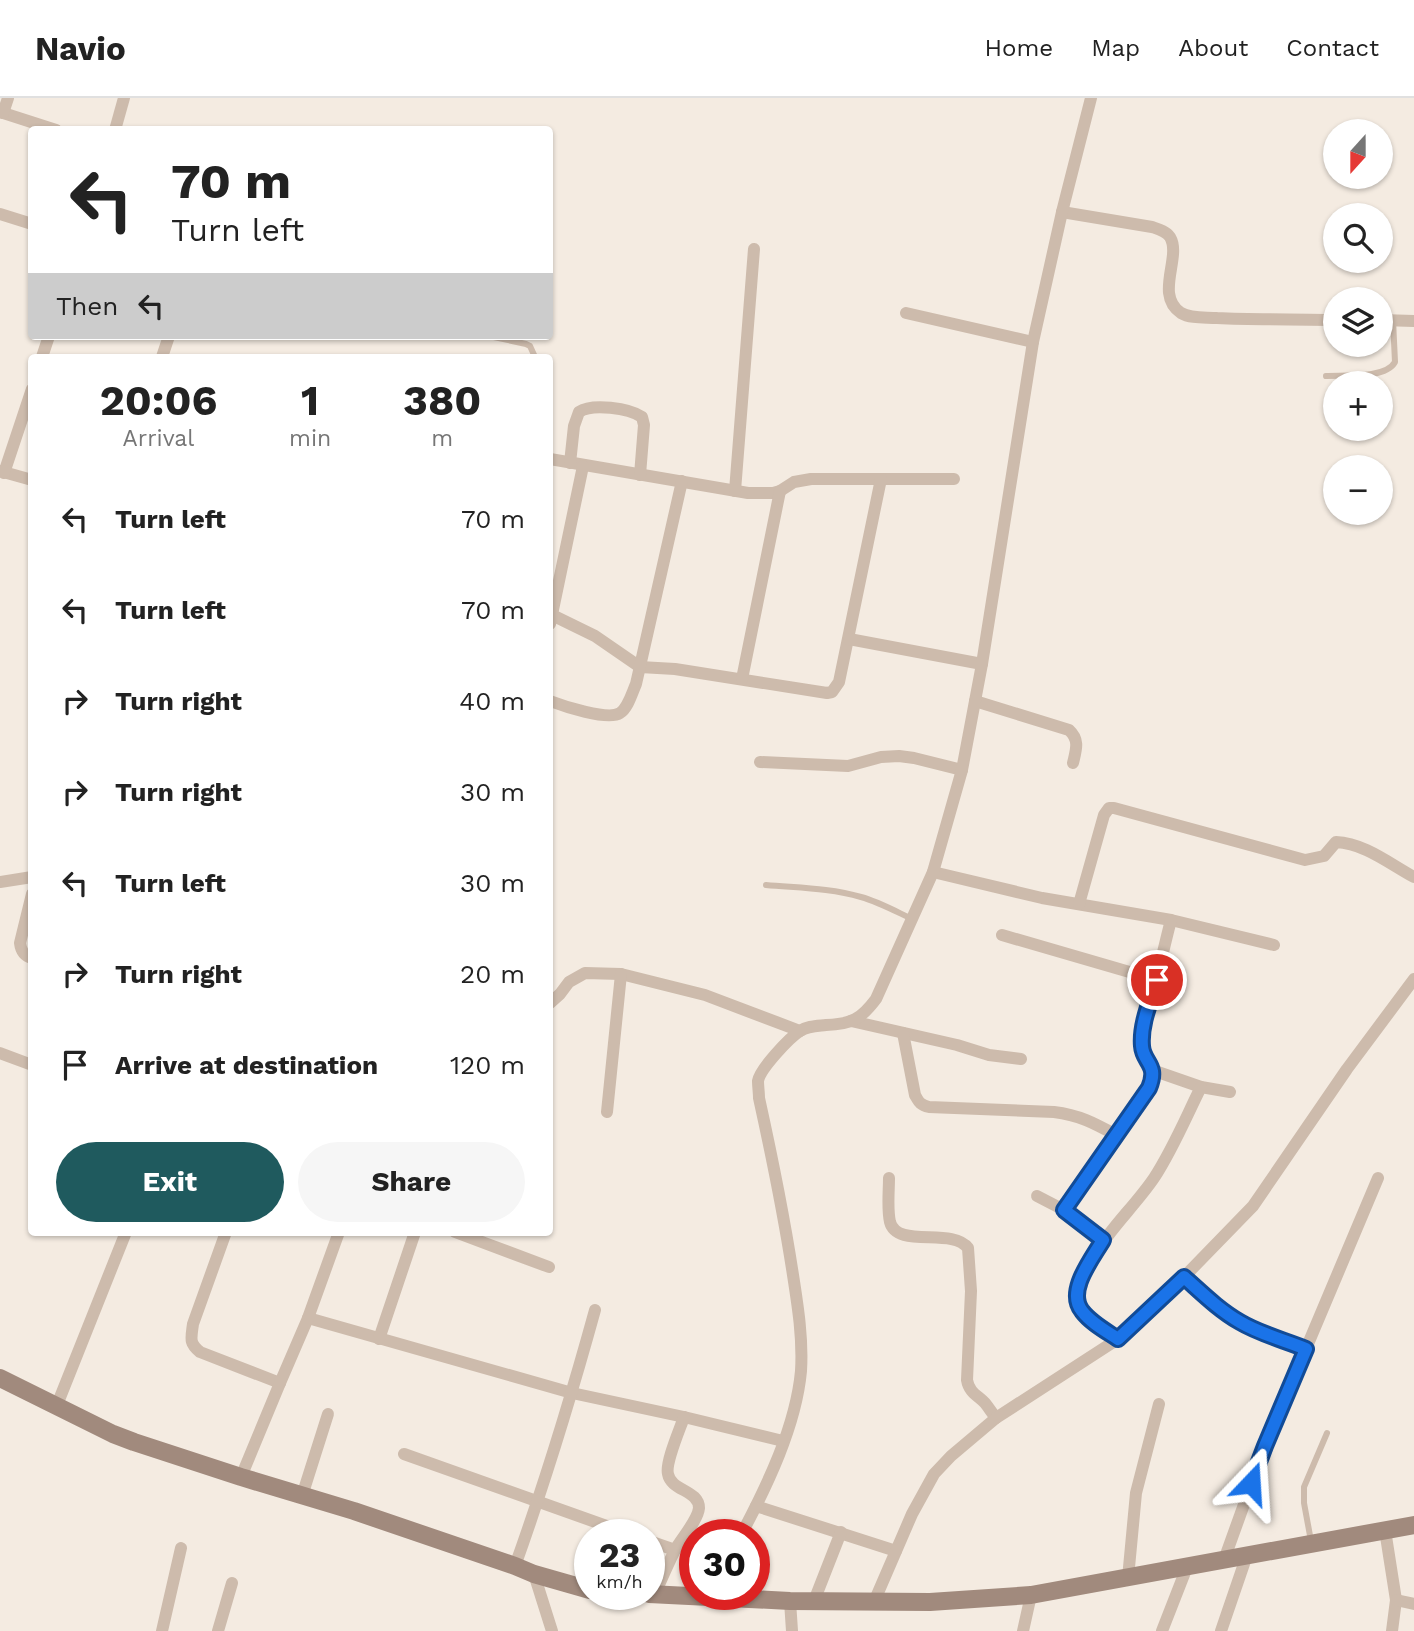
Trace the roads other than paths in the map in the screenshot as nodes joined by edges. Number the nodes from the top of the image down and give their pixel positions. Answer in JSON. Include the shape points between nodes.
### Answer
{"nodes":[{"id":1,"x":8,"y":98,"type":"edge"},
{"id":2,"x":124,"y":98,"type":"edge"},
{"id":3,"x":1091,"y":98,"type":"edge"},
{"id":4,"x":2,"y":112,"type":"edge"},
{"id":5,"x":44,"y":126,"type":"edge"},
{"id":6,"x":116,"y":126,"type":"edge"},
{"id":7,"x":1062,"y":212,"type":"junction"},
{"id":8,"x":0,"y":214,"type":"edge"},
{"id":9,"x":28,"y":223,"type":"edge"},
{"id":10,"x":754,"y":249,"type":"dead end"},
{"id":11,"x":906,"y":313,"type":"dead end"},
{"id":12,"x":1323,"y":320,"type":"edge"},
{"id":13,"x":1393,"y":320,"type":"edge"},
{"id":14,"x":1414,"y":321,"type":"edge"},
{"id":15,"x":508,"y":340,"type":"edge"},
{"id":16,"x":1033,"y":342,"type":"junction"},
{"id":17,"x":1393,"y":352,"type":"edge"},
{"id":18,"x":534,"y":354,"type":"edge"},
{"id":19,"x":1386,"y":371,"type":"edge"},
{"id":20,"x":28,"y":400,"type":"edge"},
{"id":21,"x":553,"y":460,"type":"edge"},
{"id":22,"x":570,"y":463,"type":"junction"},
{"id":23,"x":583,"y":466,"type":"junction"},
{"id":24,"x":2,"y":472,"type":"edge"},
{"id":25,"x":640,"y":475,"type":"junction"},
{"id":26,"x":28,"y":479,"type":"edge"},
{"id":27,"x":881,"y":479,"type":"junction"},
{"id":28,"x":954,"y":479,"type":"dead end"},
{"id":29,"x":682,"y":481,"type":"junction"},
{"id":30,"x":735,"y":491,"type":"junction"},
{"id":31,"x":780,"y":491,"type":"junction"},
{"id":32,"x":553,"y":604,"type":"edge"},
{"id":33,"x":553,"y":619,"type":"edge"},
{"id":34,"x":849,"y":639,"type":"junction"},
{"id":35,"x":982,"y":664,"type":"junction"},
{"id":36,"x":640,"y":667,"type":"junction"},
{"id":37,"x":742,"y":679,"type":"junction"},
{"id":38,"x":975,"y":701,"type":"junction"},
{"id":39,"x":553,"y":702,"type":"edge"},
{"id":40,"x":760,"y":762,"type":"dead end"},
{"id":41,"x":1073,"y":763,"type":"dead end"},
{"id":42,"x":962,"y":770,"type":"junction"},
{"id":43,"x":933,"y":872,"type":"junction"},
{"id":44,"x":1414,"y":877,"type":"edge"},
{"id":45,"x":28,"y":878,"type":"edge"},
{"id":46,"x":0,"y":881,"type":"edge"},
{"id":47,"x":766,"y":885,"type":"dead end"},
{"id":48,"x":1079,"y":904,"type":"junction"},
{"id":49,"x":28,"y":910,"type":"edge"},
{"id":50,"x":912,"y":919,"type":"junction"},
{"id":51,"x":1171,"y":920,"type":"junction"},
{"id":52,"x":1002,"y":935,"type":"dead end"},
{"id":53,"x":1273,"y":945,"type":"dead end"},
{"id":54,"x":28,"y":957,"type":"edge"},
{"id":55,"x":621,"y":974,"type":"junction"},
{"id":56,"x":1414,"y":979,"type":"edge"},
{"id":57,"x":1157,"y":980,"type":"junction"},
{"id":58,"x":553,"y":1000,"type":"edge"},
{"id":59,"x":851,"y":1021,"type":"junction"},
{"id":60,"x":800,"y":1031,"type":"junction"},
{"id":61,"x":903,"y":1033,"type":"junction"},
{"id":62,"x":0,"y":1053,"type":"edge"},
{"id":63,"x":1021,"y":1059,"type":"dead end"},
{"id":64,"x":28,"y":1064,"type":"edge"},
{"id":65,"x":1152,"y":1070,"type":"junction"},
{"id":66,"x":1201,"y":1087,"type":"junction"},
{"id":67,"x":1230,"y":1092,"type":"dead end"},
{"id":68,"x":607,"y":1112,"type":"dead end"},
{"id":69,"x":1116,"y":1135,"type":"junction"},
{"id":70,"x":889,"y":1178,"type":"dead end"},
{"id":71,"x":1378,"y":1178,"type":"dead end"},
{"id":72,"x":1037,"y":1196,"type":"dead end"},
{"id":73,"x":1064,"y":1210,"type":"junction"},
{"id":74,"x":124,"y":1236,"type":"edge"},
{"id":75,"x":225,"y":1236,"type":"edge"},
{"id":76,"x":339,"y":1236,"type":"edge"},
{"id":77,"x":414,"y":1236,"type":"edge"},
{"id":78,"x":466,"y":1236,"type":"edge"},
{"id":79,"x":1103,"y":1240,"type":"junction"},
{"id":80,"x":549,"y":1267,"type":"dead end"},
{"id":81,"x":1184,"y":1277,"type":"junction"},
{"id":82,"x":595,"y":1310,"type":"dead end"},
{"id":83,"x":308,"y":1318,"type":"junction"},
{"id":84,"x":379,"y":1339,"type":"junction"},
{"id":85,"x":1118,"y":1339,"type":"junction"},
{"id":86,"x":1306,"y":1349,"type":"junction"},
{"id":87,"x":0,"y":1378,"type":"edge"},
{"id":88,"x":279,"y":1383,"type":"junction"},
{"id":89,"x":572,"y":1393,"type":"junction"},
{"id":90,"x":57,"y":1405,"type":"junction"},
{"id":91,"x":1159,"y":1405,"type":"dead end"},
{"id":92,"x":328,"y":1414,"type":"dead end"},
{"id":93,"x":684,"y":1417,"type":"junction"},
{"id":94,"x":996,"y":1418,"type":"junction"},
{"id":95,"x":1327,"y":1433,"type":"dead end"},
{"id":96,"x":783,"y":1441,"type":"junction"},
{"id":97,"x":404,"y":1454,"type":"dead end"},
{"id":98,"x":241,"y":1477,"type":"junction"},
{"id":99,"x":302,"y":1496,"type":"junction"},
{"id":100,"x":538,"y":1502,"type":"junction"},
{"id":101,"x":756,"y":1506,"type":"junction"},
{"id":102,"x":586,"y":1519,"type":"edge"},
{"id":103,"x":749,"y":1519,"type":"edge"},
{"id":104,"x":1414,"y":1525,"type":"edge"},
{"id":105,"x":1385,"y":1530,"type":"junction"},
{"id":106,"x":841,"y":1532,"type":"junction"},
{"id":107,"x":1311,"y":1543,"type":"junction"},
{"id":108,"x":665,"y":1547,"type":"edge"},
{"id":109,"x":181,"y":1548,"type":"dead end"},
{"id":110,"x":675,"y":1550,"type":"junction"},
{"id":111,"x":895,"y":1551,"type":"junction"},
{"id":112,"x":1247,"y":1555,"type":"junction"},
{"id":113,"x":1224,"y":1560,"type":"junction"},
{"id":114,"x":515,"y":1566,"type":"junction"},
{"id":115,"x":1187,"y":1567,"type":"junction"},
{"id":116,"x":665,"y":1569,"type":"edge"},
{"id":117,"x":534,"y":1574,"type":"junction"},
{"id":118,"x":1128,"y":1578,"type":"junction"},
{"id":119,"x":232,"y":1583,"type":"dead end"},
{"id":120,"x":574,"y":1585,"type":"edge"},
{"id":121,"x":1031,"y":1595,"type":"junction"},
{"id":122,"x":770,"y":1600,"type":"edge"},
{"id":123,"x":1396,"y":1600,"type":"junction"},
{"id":124,"x":790,"y":1601,"type":"junction"},
{"id":125,"x":814,"y":1601,"type":"junction"},
{"id":126,"x":874,"y":1602,"type":"junction"},
{"id":127,"x":1414,"y":1604,"type":"edge"},
{"id":128,"x":162,"y":1631,"type":"edge"},
{"id":129,"x":218,"y":1631,"type":"edge"},
{"id":130,"x":552,"y":1631,"type":"edge"},
{"id":131,"x":792,"y":1631,"type":"edge"},
{"id":132,"x":1023,"y":1631,"type":"edge"},
{"id":133,"x":1162,"y":1631,"type":"edge"},
{"id":134,"x":1221,"y":1631,"type":"edge"},
{"id":135,"x":1392,"y":1631,"type":"edge"}],
"edges":[{"from":1,"to":4,"type":"street"},
{"from":2,"to":6,"type":"street"},
{"from":3,"to":7,"type":"street"},
{"from":4,"to":5,"type":"street"},
{"from":7,"to":12,"type":"street","via":[[1152,227],[1170,236],[1169,294],[1183,314]]},
{"from":7,"to":16,"type":"street"},
{"from":8,"to":9,"type":"street"},
{"from":10,"to":30,"type":"street"},
{"from":11,"to":16,"type":"street"},
{"from":13,"to":14,"type":"street"},
{"from":15,"to":18,"type":"lane","via":[[530,346]]},
{"from":16,"to":35,"type":"street"},
{"from":17,"to":19,"type":"lane","via":[[1394,367]]},
{"from":20,"to":24,"type":"street"},
{"from":21,"to":22,"type":"street"},
{"from":22,"to":23,"type":"street"},
{"from":22,"to":25,"type":"street","via":[[579,412],[589,408],[628,410],[642,417],[644,425]]},
{"from":23,"to":25,"type":"street"},
{"from":23,"to":32,"type":"street"},
{"from":24,"to":26,"type":"street"},
{"from":25,"to":29,"type":"street"},
{"from":27,"to":28,"type":"street"},
{"from":27,"to":31,"type":"street","via":[[811,479]]},
{"from":27,"to":34,"type":"street"},
{"from":29,"to":30,"type":"street"},
{"from":29,"to":36,"type":"street"},
{"from":30,"to":31,"type":"street"},
{"from":31,"to":37,"type":"street"},
{"from":33,"to":36,"type":"street","via":[[595,636]]},
{"from":34,"to":35,"type":"street"},
{"from":34,"to":37,"type":"street","via":[[839,682],[832,692]]},
{"from":35,"to":38,"type":"street"},
{"from":36,"to":37,"type":"street"},
{"from":36,"to":39,"type":"street","via":[[619,715],[610,717]]},
{"from":38,"to":41,"type":"street","via":[[1069,730],[1077,746]]},
{"from":38,"to":42,"type":"street"},
{"from":40,"to":42,"type":"street","via":[[848,766],[899,756]]},
{"from":42,"to":43,"type":"street"},
{"from":43,"to":48,"type":"street"},
{"from":43,"to":50,"type":"street"},
{"from":44,"to":48,"type":"street","via":[[1346,843],[1336,842],[1324,856],[1305,860],[1109,808]]},
{"from":45,"to":46,"type":"street"},
{"from":47,"to":50,"type":"lane","via":[[850,894]]},
{"from":48,"to":51,"type":"street"},
{"from":49,"to":54,"type":"street","via":[[20,943]]},
{"from":50,"to":59,"type":"street","via":[[876,999],[863,1016]]},
{"from":51,"to":53,"type":"street"},
{"from":51,"to":57,"type":"street"},
{"from":52,"to":57,"type":"street"},
{"from":55,"to":58,"type":"street","via":[[585,973],[569,982]]},
{"from":55,"to":60,"type":"street","via":[[705,995]]},
{"from":55,"to":68,"type":"street"},
{"from":56,"to":81,"type":"street","via":[[1253,1206]]},
{"from":57,"to":65,"type":"street","via":[[1142,1043]]},
{"from":59,"to":60,"type":"street"},
{"from":59,"to":61,"type":"street"},
{"from":60,"to":96,"type":"street","via":[[762,1070],[758,1082],[800,1326],[801,1370]]},
{"from":61,"to":63,"type":"street"},
{"from":61,"to":69,"type":"street","via":[[915,1095],[922,1106],[1072,1115]]},
{"from":62,"to":64,"type":"street"},
{"from":65,"to":66,"type":"street"},
{"from":65,"to":69,"type":"street","via":[[1149,1088]]},
{"from":66,"to":67,"type":"street"},
{"from":66,"to":79,"type":"street","via":[[1153,1178]]},
{"from":69,"to":73,"type":"street"},
{"from":70,"to":94,"type":"street","via":[[894,1230],[905,1236],[959,1240],[968,1248],[967,1380]]},
{"from":71,"to":86,"type":"street"},
{"from":72,"to":73,"type":"street"},
{"from":73,"to":79,"type":"street"},
{"from":74,"to":90,"type":"street"},
{"from":75,"to":88,"type":"street","via":[[193,1324],[193,1346]]},
{"from":76,"to":83,"type":"street"},
{"from":77,"to":84,"type":"street"},
{"from":78,"to":80,"type":"street"},
{"from":79,"to":85,"type":"street","via":[[1077,1286],[1076,1297],[1088,1318]]},
{"from":81,"to":85,"type":"street"},
{"from":81,"to":86,"type":"street","via":[[1239,1322]]},
{"from":82,"to":89,"type":"street"},
{"from":83,"to":84,"type":"street"},
{"from":83,"to":88,"type":"street"},
{"from":84,"to":89,"type":"street"},
{"from":85,"to":94,"type":"street"},
{"from":86,"to":113,"type":"street"},
{"from":87,"to":90,"type":"street"},
{"from":88,"to":98,"type":"street"},
{"from":89,"to":93,"type":"street"},
{"from":89,"to":100,"type":"street"},
{"from":90,"to":98,"type":"street","via":[[113,1434]]},
{"from":91,"to":118,"type":"street","via":[[1136,1493]]},
{"from":92,"to":99,"type":"street"},
{"from":93,"to":96,"type":"street"},
{"from":93,"to":110,"type":"street","via":[[667,1466],[668,1476],[694,1496],[699,1512]]},
{"from":94,"to":111,"type":"street","via":[[933,1474]]},
{"from":95,"to":107,"type":"lane","via":[[1305,1480]]},
{"from":96,"to":101,"type":"street"},
{"from":97,"to":100,"type":"street"},
{"from":98,"to":99,"type":"street"},
{"from":99,"to":114,"type":"street"},
{"from":100,"to":102,"type":"street"},
{"from":100,"to":114,"type":"street"},
{"from":101,"to":103,"type":"street"},
{"from":101,"to":106,"type":"street"},
{"from":104,"to":105,"type":"street"},
{"from":105,"to":107,"type":"street"},
{"from":105,"to":123,"type":"street"},
{"from":106,"to":111,"type":"street"},
{"from":106,"to":125,"type":"street"},
{"from":107,"to":112,"type":"street"},
{"from":108,"to":110,"type":"street"},
{"from":109,"to":128,"type":"street"},
{"from":110,"to":116,"type":"street"},
{"from":111,"to":126,"type":"street"},
{"from":112,"to":113,"type":"street"},
{"from":112,"to":134,"type":"street"},
{"from":113,"to":115,"type":"street"},
{"from":114,"to":117,"type":"street"},
{"from":115,"to":118,"type":"street"},
{"from":115,"to":133,"type":"street"},
{"from":117,"to":120,"type":"street"},
{"from":117,"to":130,"type":"street"},
{"from":118,"to":121,"type":"street"},
{"from":119,"to":129,"type":"street"},
{"from":121,"to":126,"type":"street"},
{"from":121,"to":132,"type":"street"},
{"from":122,"to":124,"type":"street"},
{"from":123,"to":127,"type":"street"},
{"from":123,"to":135,"type":"street"},
{"from":124,"to":125,"type":"street"},
{"from":124,"to":131,"type":"street"},
{"from":125,"to":126,"type":"street"}]}
